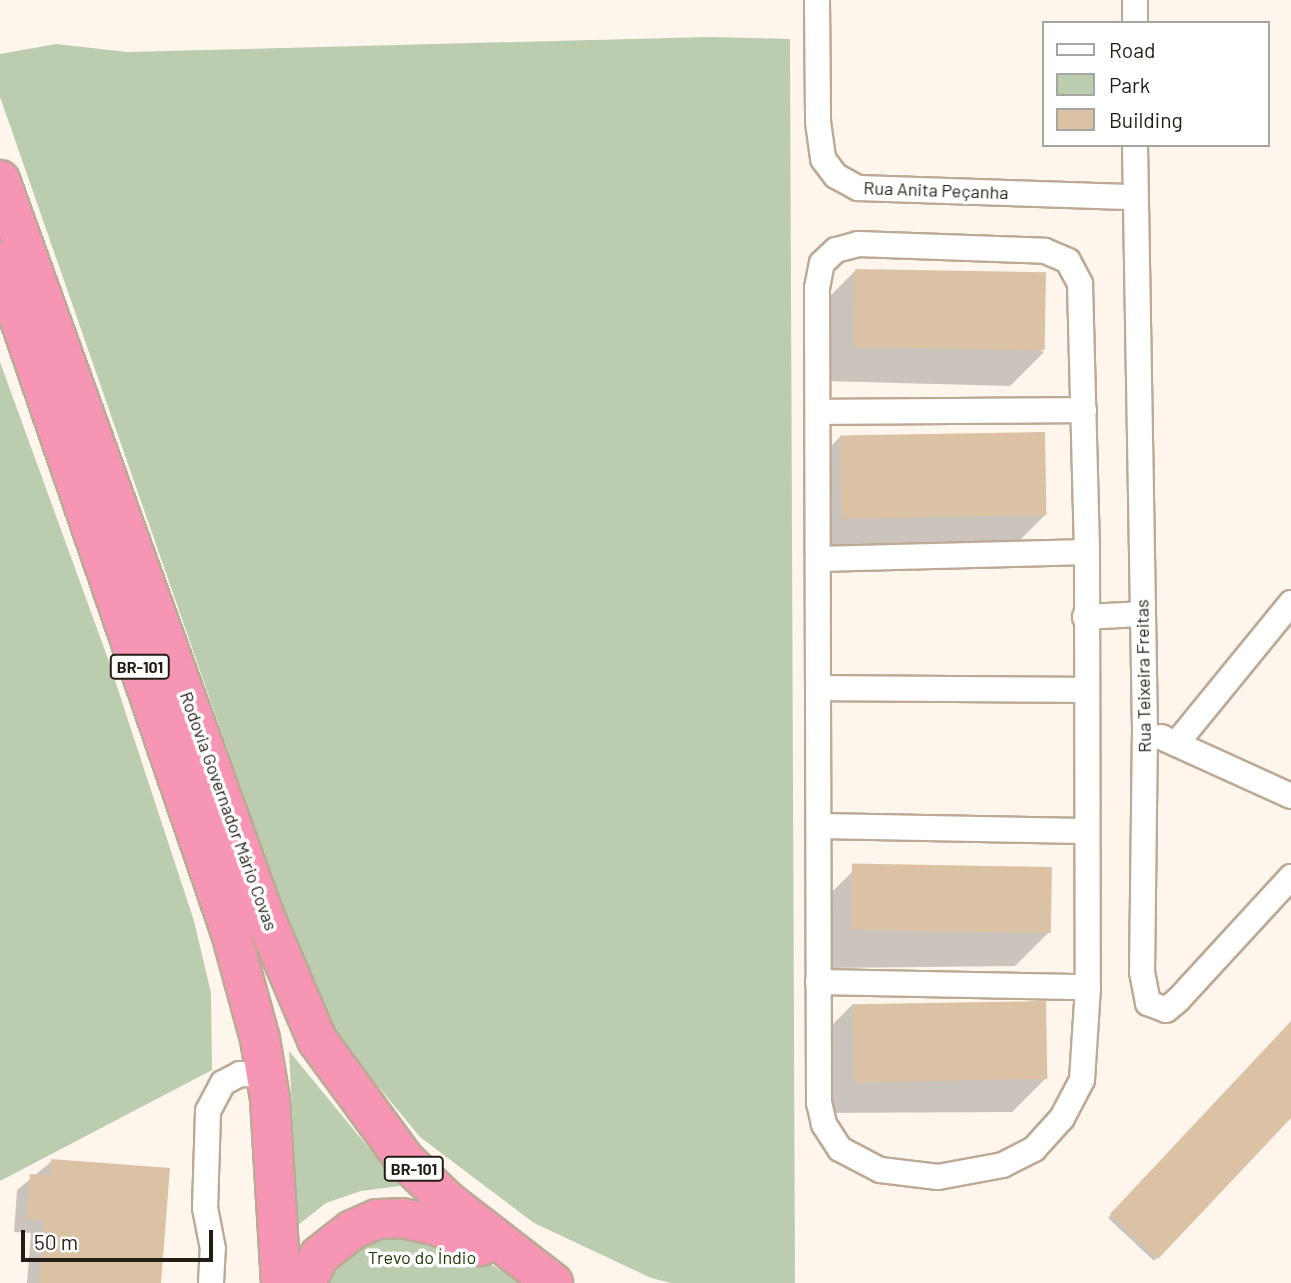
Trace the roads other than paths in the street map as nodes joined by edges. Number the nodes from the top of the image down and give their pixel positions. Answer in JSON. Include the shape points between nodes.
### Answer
{"nodes":[{"id":1,"x":817,"y":0,"type":"edge"},
{"id":2,"x":1135,"y":0,"type":"edge"},
{"id":3,"x":1135,"y":21,"type":"edge"},
{"id":4,"x":1135,"y":147,"type":"edge"},
{"id":5,"x":0,"y":180,"type":"edge"},
{"id":6,"x":1135,"y":197,"type":"junction"},
{"id":7,"x":0,"y":262,"type":"edge"},
{"id":8,"x":1084,"y":410,"type":"junction"},
{"id":9,"x":818,"y":412,"type":"junction"},
{"id":10,"x":1087,"y":552,"type":"junction"},
{"id":11,"x":820,"y":559,"type":"junction"},
{"id":12,"x":1291,"y":603,"type":"edge"},
{"id":13,"x":1142,"y":614,"type":"junction"},
{"id":14,"x":1085,"y":617,"type":"junction"},
{"id":15,"x":819,"y":688,"type":"junction"},
{"id":16,"x":1085,"y":690,"type":"junction"},
{"id":17,"x":1145,"y":729,"type":"junction"},
{"id":18,"x":1176,"y":744,"type":"junction"},
{"id":19,"x":1291,"y":796,"type":"edge"},
{"id":20,"x":818,"y":827,"type":"junction"},
{"id":21,"x":1085,"y":831,"type":"junction"},
{"id":22,"x":1291,"y":877,"type":"edge"},
{"id":23,"x":818,"y":982,"type":"junction"},
{"id":24,"x":1087,"y":988,"type":"junction"},
{"id":25,"x":267,"y":1076,"type":"junction"},
{"id":26,"x":546,"y":1278,"type":"edge"},
{"id":27,"x":211,"y":1283,"type":"edge"},
{"id":28,"x":281,"y":1283,"type":"edge"},
{"id":29,"x":306,"y":1283,"type":"edge"}],
"edges":[{"from":1,"to":6,"type":"street","name":"Rua Anita Peçanha","via":[[818,122],[823,159],[836,176],[858,188]]},
{"from":2,"to":3,"type":"street"},
{"from":4,"to":6,"type":"street","name":"Rua Teixeira Freitas"},
{"from":5,"to":26,"type":"highway","name":"Rodovia Governador Mário Covas","number":"BR-101","via":[[264,915],[317,1040],[404,1159],[447,1201]]},
{"from":6,"to":13,"type":"street","name":"Rua Teixeira Freitas"},
{"from":7,"to":25,"type":"highway","name":"Rodovia Governador Mário Covas","number":"BR-101","via":[[231,933]]},
{"from":8,"to":9,"type":"street"},
{"from":8,"to":9,"type":"street","via":[[1080,284],[1068,261],[1045,251],[858,244],[836,250],[822,263],[817,288]]},
{"from":8,"to":10,"type":"street"},
{"from":9,"to":11,"type":"street"},
{"from":10,"to":11,"type":"street"},
{"from":10,"to":14,"type":"street"},
{"from":11,"to":15,"type":"street"},
{"from":12,"to":18,"type":"street"},
{"from":13,"to":14,"type":"street"},
{"from":13,"to":17,"type":"street","name":"Rua Teixeira Freitas"},
{"from":14,"to":16,"type":"street"},
{"from":15,"to":16,"type":"street"},
{"from":15,"to":20,"type":"street"},
{"from":16,"to":21,"type":"street"},
{"from":17,"to":18,"type":"street"},
{"from":17,"to":22,"type":"street","name":"Rua Teixeira Freitas","via":[[1142,972],[1148,1003],[1166,1010],[1178,1000]]},
{"from":18,"to":19,"type":"street"},
{"from":20,"to":21,"type":"street"},
{"from":20,"to":23,"type":"street"},
{"from":21,"to":24,"type":"street"},
{"from":23,"to":24,"type":"street"},
{"from":23,"to":24,"type":"street","via":[[819,1103],[824,1124],[840,1149],[880,1170],[939,1177],[1003,1165],[1034,1149],[1062,1118],[1082,1080]]},
{"from":25,"to":27,"type":"street","via":[[240,1074],[223,1083],[208,1111],[205,1208],[213,1249]]},
{"from":25,"to":28,"type":"highway","name":"Rodovia Governador Mário Covas","number":"BR-101"},
{"from":26,"to":29,"type":"highway","via":[[438,1226],[390,1219],[352,1230],[319,1256]]}]}
